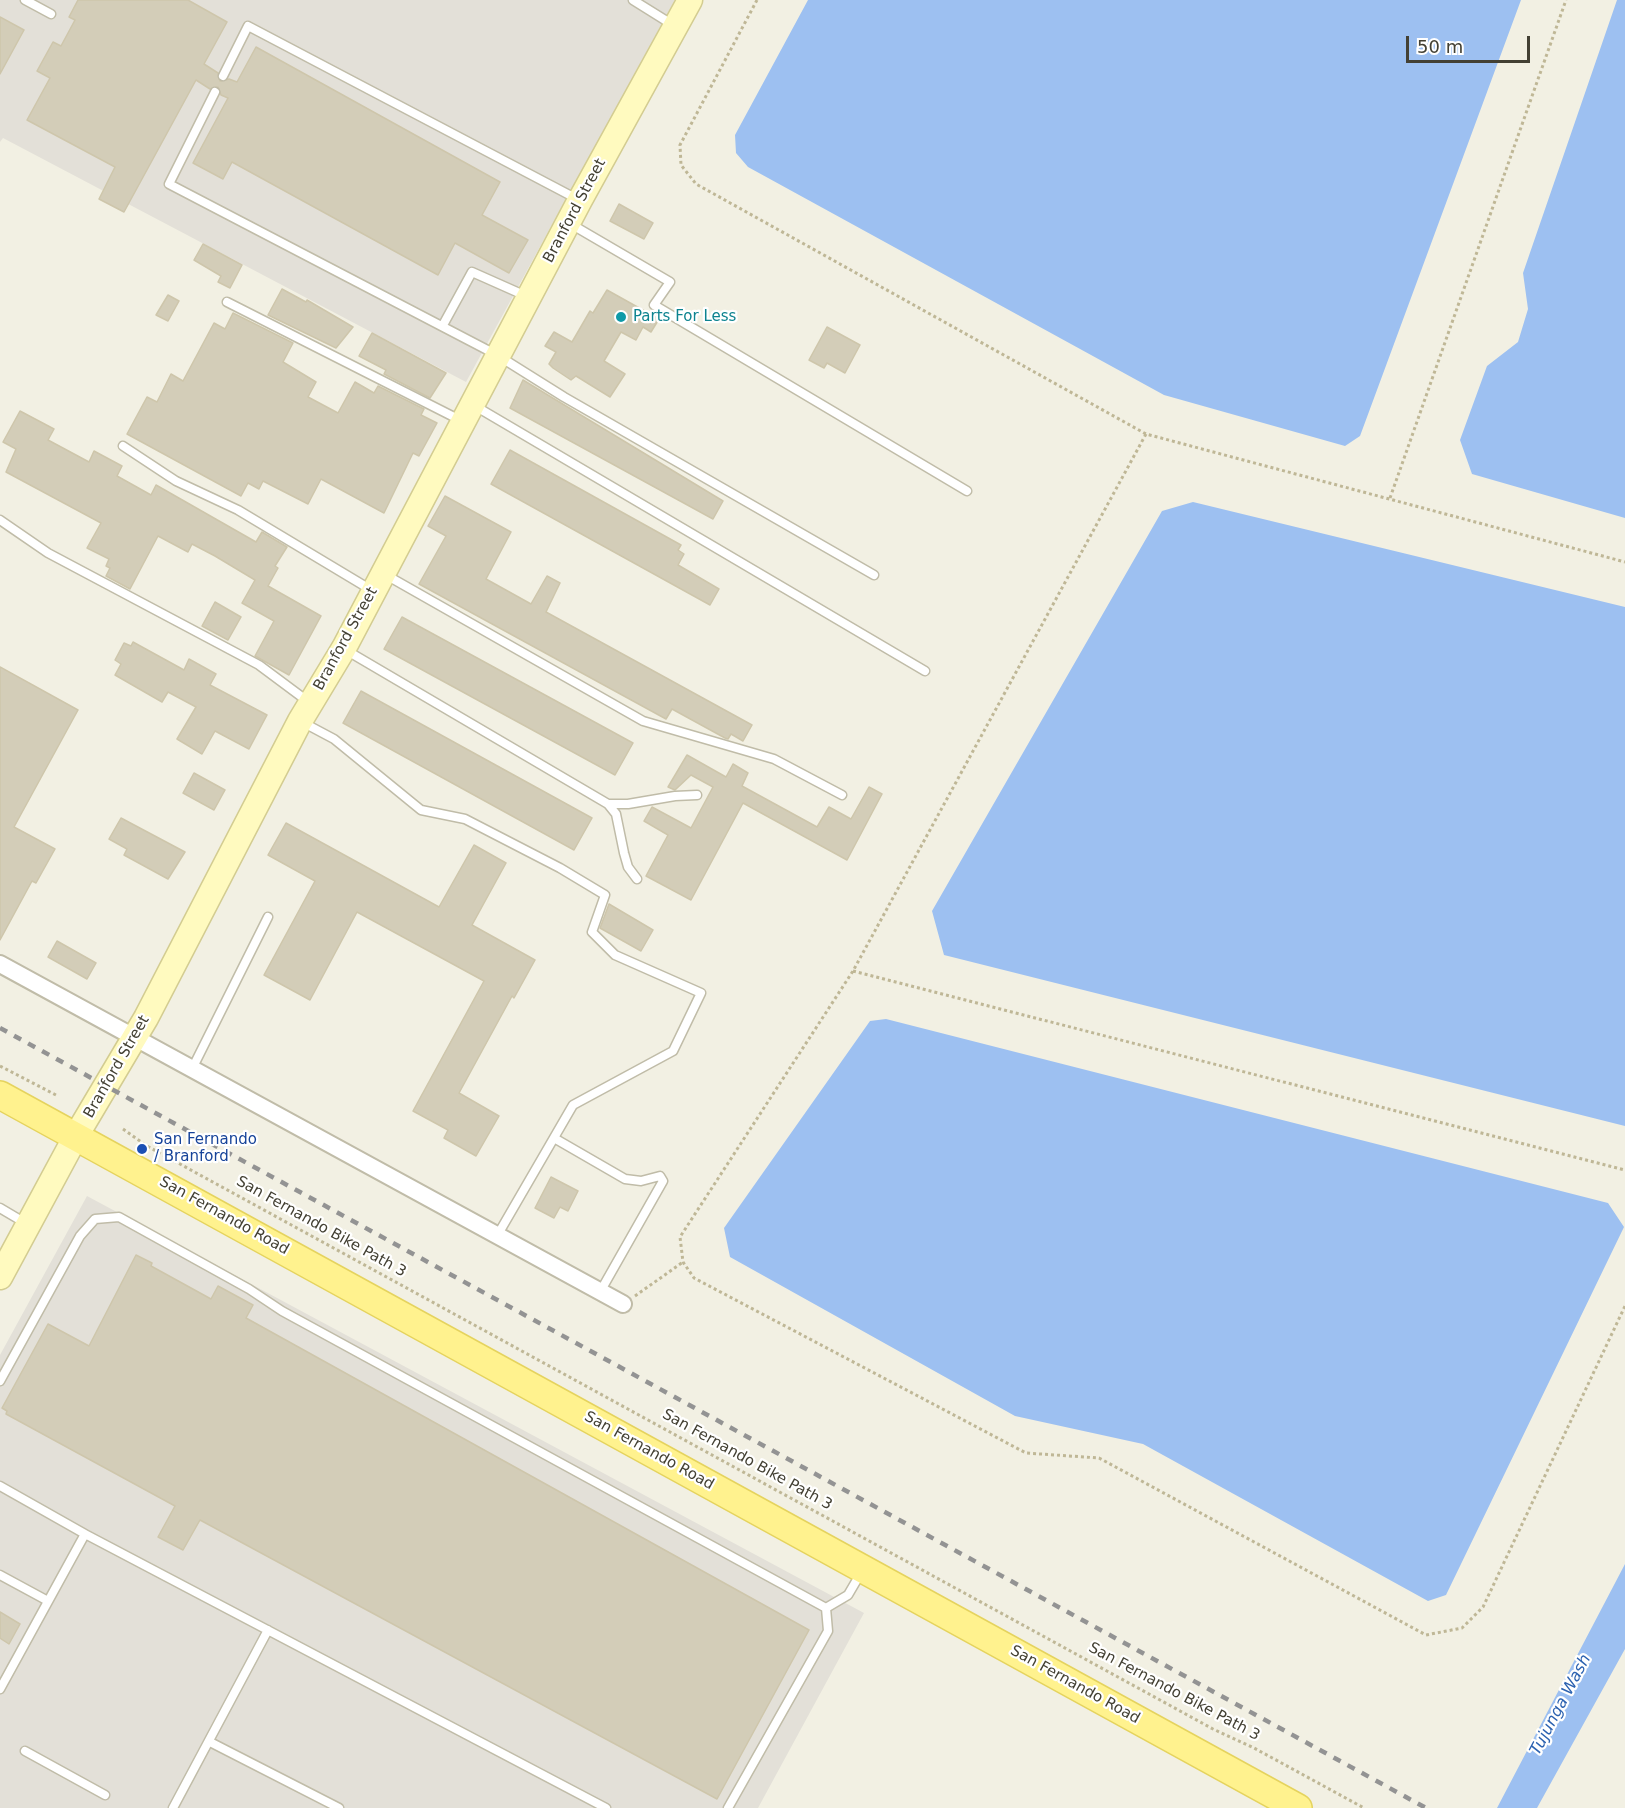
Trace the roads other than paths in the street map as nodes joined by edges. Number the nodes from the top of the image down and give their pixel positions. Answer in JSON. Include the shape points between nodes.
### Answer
{"nodes":[{"id":1,"x":25,"y":0,"type":"edge"},
{"id":2,"x":633,"y":0,"type":"edge"},
{"id":3,"x":690,"y":0,"type":"edge"},
{"id":4,"x":51,"y":15,"type":"dead end"},
{"id":5,"x":676,"y":27,"type":"junction"},
{"id":6,"x":224,"y":76,"type":"dead end"},
{"id":7,"x":215,"y":92,"type":"dead end"},
{"id":8,"x":580,"y":200,"type":"junction"},
{"id":9,"x":568,"y":223,"type":"junction"},
{"id":10,"x":529,"y":298,"type":"junction"},
{"id":11,"x":227,"y":302,"type":"dead end"},
{"id":12,"x":443,"y":325,"type":"junction"},
{"id":13,"x":497,"y":355,"type":"junction"},
{"id":14,"x":467,"y":413,"type":"junction"},
{"id":15,"x":123,"y":446,"type":"dead end"},
{"id":16,"x":967,"y":491,"type":"dead end"},
{"id":17,"x":0,"y":520,"type":"edge"},
{"id":18,"x":874,"y":575,"type":"dead end"},
{"id":19,"x":378,"y":582,"type":"junction"},
{"id":20,"x":344,"y":648,"type":"junction"},
{"id":21,"x":925,"y":671,"type":"dead end"},
{"id":22,"x":305,"y":712,"type":"junction"},
{"id":23,"x":697,"y":795,"type":"dead end"},
{"id":24,"x":842,"y":795,"type":"dead end"},
{"id":25,"x":608,"y":804,"type":"junction"},
{"id":26,"x":637,"y":879,"type":"dead end"},
{"id":27,"x":268,"y":916,"type":"dead end"},
{"id":28,"x":0,"y":964,"type":"edge"},
{"id":29,"x":133,"y":1037,"type":"junction"},
{"id":30,"x":192,"y":1069,"type":"junction"},
{"id":31,"x":0,"y":1095,"type":"edge"},
{"id":32,"x":76,"y":1136,"type":"junction"},
{"id":33,"x":554,"y":1138,"type":"junction"},
{"id":34,"x":0,"y":1208,"type":"edge"},
{"id":35,"x":28,"y":1224,"type":"junction"},
{"id":36,"x":497,"y":1236,"type":"junction"},
{"id":37,"x":0,"y":1277,"type":"edge"},
{"id":38,"x":600,"y":1292,"type":"junction"},
{"id":39,"x":623,"y":1304,"type":"road end"},
{"id":40,"x":0,"y":1381,"type":"edge"},
{"id":41,"x":0,"y":1486,"type":"edge"},
{"id":42,"x":85,"y":1534,"type":"junction"},
{"id":43,"x":864,"y":1569,"type":"junction"},
{"id":44,"x":0,"y":1575,"type":"edge"},
{"id":45,"x":48,"y":1601,"type":"junction"},
{"id":46,"x":826,"y":1608,"type":"junction"},
{"id":47,"x":268,"y":1630,"type":"junction"},
{"id":48,"x":0,"y":1689,"type":"edge"},
{"id":49,"x":210,"y":1742,"type":"junction"},
{"id":50,"x":25,"y":1751,"type":"dead end"},
{"id":51,"x":105,"y":1795,"type":"dead end"},
{"id":52,"x":1296,"y":1807,"type":"edge"},
{"id":53,"x":173,"y":1808,"type":"edge"},
{"id":54,"x":339,"y":1808,"type":"edge"},
{"id":55,"x":606,"y":1808,"type":"edge"},
{"id":56,"x":728,"y":1808,"type":"edge"}],
"edges":[{"from":1,"to":4,"type":"lane"},
{"from":2,"to":5,"type":"lane"},
{"from":3,"to":5,"type":"main road","name":"Branford Street"},
{"from":5,"to":8,"type":"main road","name":"Branford Street"},
{"from":6,"to":8,"type":"lane","via":[[248,26]]},
{"from":7,"to":12,"type":"lane","via":[[169,184]]},
{"from":8,"to":9,"type":"main road","name":"Branford Street"},
{"from":9,"to":10,"type":"main road","name":"Branford Street"},
{"from":9,"to":16,"type":"lane","via":[[670,282],[654,305]]},
{"from":10,"to":12,"type":"lane","via":[[472,272]]},
{"from":10,"to":13,"type":"main road","name":"Branford Street"},
{"from":11,"to":14,"type":"lane"},
{"from":12,"to":13,"type":"lane"},
{"from":13,"to":14,"type":"main road","name":"Branford Street"},
{"from":13,"to":18,"type":"lane","via":[[564,398]]},
{"from":14,"to":19,"type":"main road","name":"Branford Street"},
{"from":14,"to":21,"type":"lane","via":[[529,440]]},
{"from":15,"to":19,"type":"lane","via":[[176,481]]},
{"from":17,"to":22,"type":"lane","via":[[48,553],[259,665]]},
{"from":19,"to":20,"type":"main road","name":"Branford Street"},
{"from":19,"to":24,"type":"lane","via":[[644,721],[774,759]]},
{"from":20,"to":22,"type":"main road","name":"Branford Street"},
{"from":20,"to":25,"type":"lane"},
{"from":22,"to":29,"type":"main road","name":"Branford Street"},
{"from":22,"to":33,"type":"lane","via":[[420,810],[465,819],[605,895],[592,932],[615,955],[701,993],[673,1051],[573,1105]]},
{"from":23,"to":25,"type":"lane"},
{"from":25,"to":26,"type":"lane","via":[[616,814],[628,867]]},
{"from":27,"to":30,"type":"lane"},
{"from":28,"to":29,"type":"street"},
{"from":29,"to":30,"type":"street"},
{"from":29,"to":32,"type":"main road","name":"Branford Street"},
{"from":30,"to":36,"type":"street"},
{"from":31,"to":32,"type":"main road","name":"San Fernando Road"},
{"from":32,"to":35,"type":"main road","name":"Branford Street"},
{"from":32,"to":43,"type":"main road","name":"San Fernando Road"},
{"from":33,"to":36,"type":"lane"},
{"from":33,"to":38,"type":"lane","via":[[625,1179],[641,1181],[660,1176],[663,1181]]},
{"from":34,"to":35,"type":"lane"},
{"from":35,"to":37,"type":"main road","name":"Branford Street"},
{"from":36,"to":38,"type":"street"},
{"from":38,"to":39,"type":"street"},
{"from":40,"to":46,"type":"lane","via":[[80,1236],[94,1219],[119,1217],[282,1311]]},
{"from":41,"to":42,"type":"lane"},
{"from":42,"to":45,"type":"lane"},
{"from":42,"to":47,"type":"lane"},
{"from":43,"to":46,"type":"lane","via":[[848,1595]]},
{"from":43,"to":52,"type":"main road","name":"San Fernando Road"},
{"from":44,"to":45,"type":"lane"},
{"from":45,"to":48,"type":"lane"},
{"from":46,"to":56,"type":"lane","via":[[828,1631]]},
{"from":47,"to":49,"type":"lane"},
{"from":47,"to":55,"type":"lane"},
{"from":49,"to":53,"type":"lane"},
{"from":49,"to":54,"type":"lane"},
{"from":50,"to":51,"type":"lane"}]}
